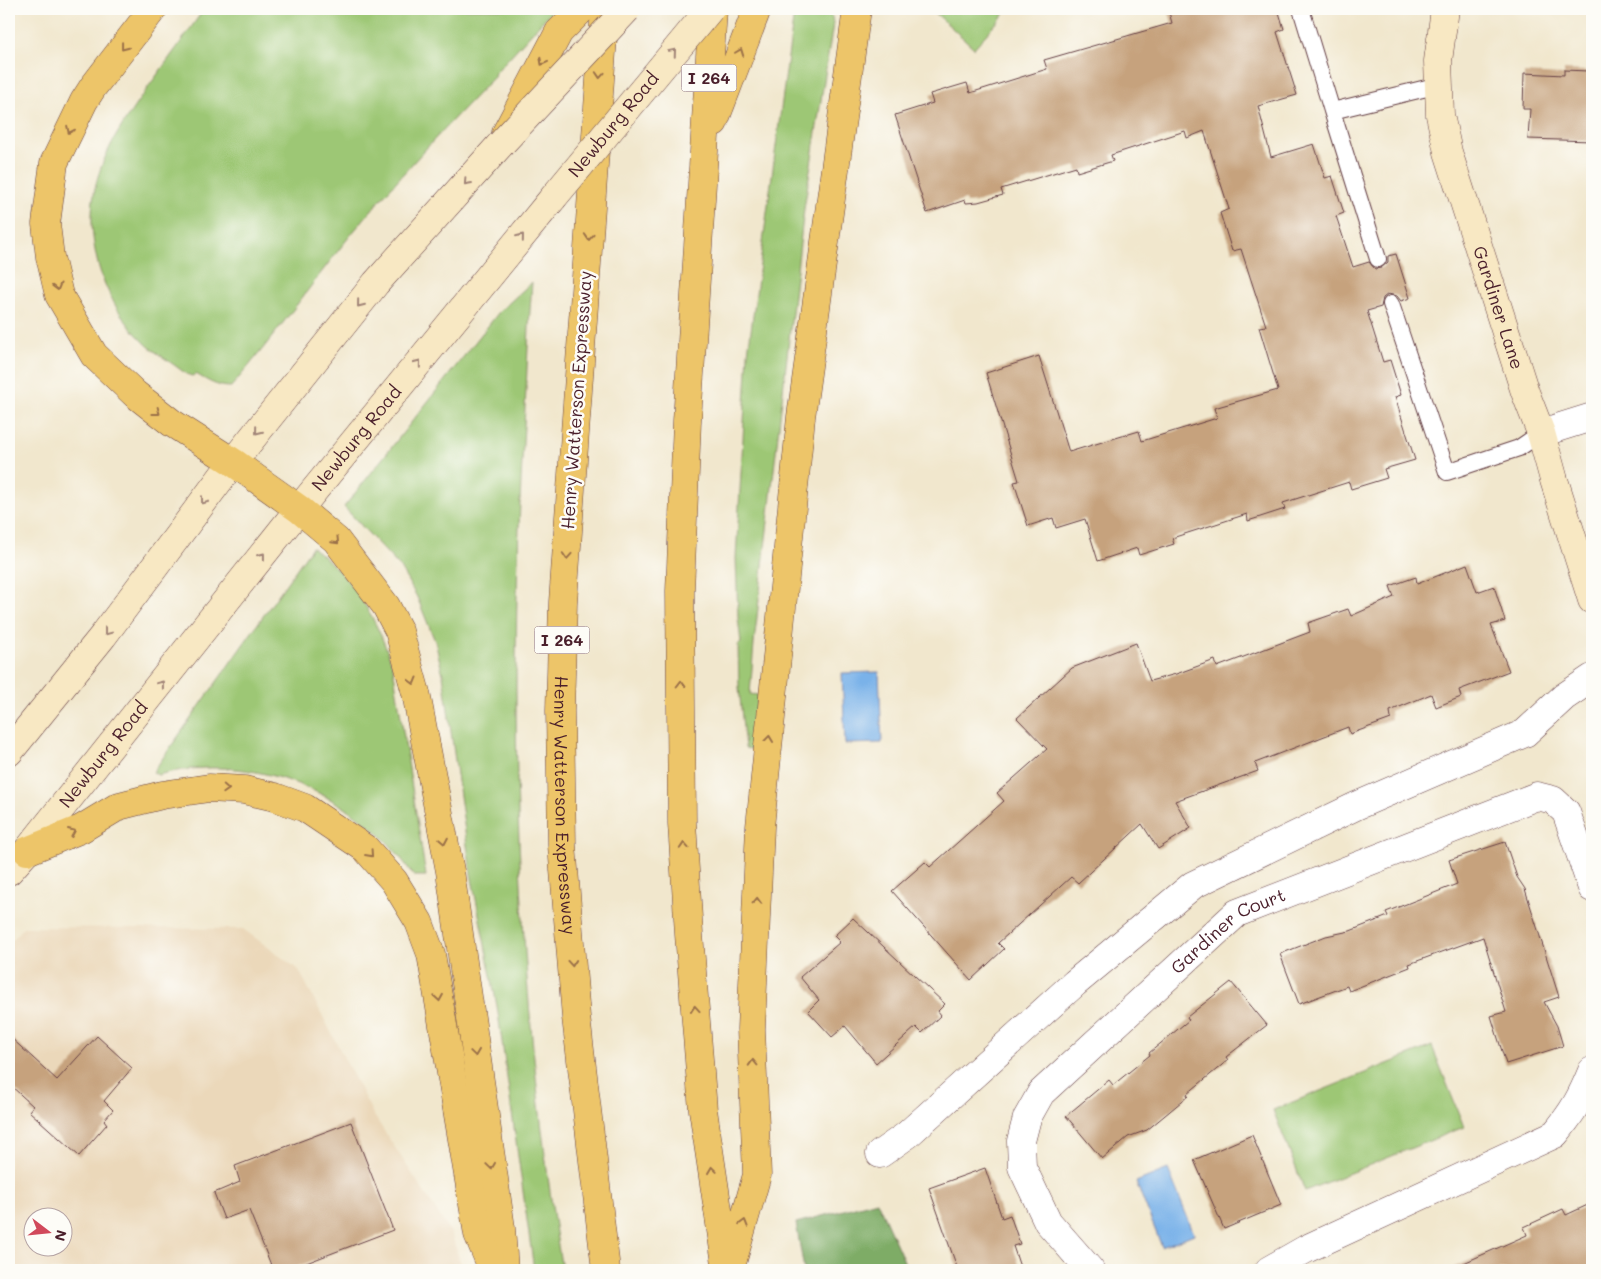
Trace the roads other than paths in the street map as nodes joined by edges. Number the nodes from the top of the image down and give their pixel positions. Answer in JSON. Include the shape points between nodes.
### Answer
{"nodes":[{"id":1,"x":153,"y":9,"type":"edge"},
{"id":2,"x":582,"y":9,"type":"edge"},
{"id":3,"x":605,"y":9,"type":"edge"},
{"id":4,"x":627,"y":9,"type":"edge"},
{"id":5,"x":711,"y":9,"type":"edge"},
{"id":6,"x":757,"y":9,"type":"edge"},
{"id":7,"x":857,"y":9,"type":"edge"},
{"id":8,"x":1301,"y":9,"type":"edge"},
{"id":9,"x":1445,"y":9,"type":"edge"},
{"id":10,"x":1439,"y":85,"type":"junction"},
{"id":11,"x":1332,"y":111,"type":"junction"},
{"id":12,"x":500,"y":145,"type":"junction"},
{"id":13,"x":704,"y":147,"type":"junction"},
{"id":14,"x":1378,"y":259,"type":"dead end"},
{"id":15,"x":1391,"y":304,"type":"dead end"},
{"id":16,"x":1592,"y":417,"type":"edge"},
{"id":17,"x":1541,"y":433,"type":"junction"},
{"id":18,"x":233,"y":462,"type":"junction"},
{"id":19,"x":299,"y":509,"type":"junction"},
{"id":20,"x":1592,"y":600,"type":"edge"},
{"id":21,"x":1592,"y":678,"type":"edge"},
{"id":22,"x":9,"y":752,"type":"edge"},
{"id":23,"x":27,"y":851,"type":"junction"},
{"id":24,"x":9,"y":871,"type":"edge"},
{"id":25,"x":1592,"y":888,"type":"edge"},
{"id":26,"x":1592,"y":1071,"type":"edge"},
{"id":27,"x":880,"y":1154,"type":"dead end"},
{"id":28,"x":493,"y":1270,"type":"edge"},
{"id":29,"x":504,"y":1270,"type":"edge"},
{"id":30,"x":606,"y":1270,"type":"edge"},
{"id":31,"x":728,"y":1270,"type":"edge"},
{"id":32,"x":1090,"y":1270,"type":"edge"},
{"id":33,"x":1269,"y":1270,"type":"edge"}],
"edges":[{"from":1,"to":18,"type":"highway","one_way":true,"via":[[88,94],[54,163],[46,224],[50,257],[59,295],[94,355],[172,423]]},
{"from":2,"to":12,"type":"highway","one_way":true,"bridge":true,"via":[[559,32]]},
{"from":3,"to":30,"type":"highway","name":"Henry Watterson Expressway","number":"I 264","one_way":true,"via":[[563,602],[560,711],[562,855],[576,1017]]},
{"from":4,"to":12,"type":"main road","bridge":true},
{"from":5,"to":13,"type":"highway","number":"I 264"},
{"from":19,"to":5,"type":"main road","name":"Newburg Road","one_way":true,"bridge":true},
{"from":13,"to":6,"type":"highway","one_way":true},
{"from":31,"to":7,"type":"highway","one_way":true,"via":[[758,1175],[751,1029],[760,827],[801,417]]},
{"from":8,"to":11,"type":"lane"},
{"from":9,"to":10,"type":"main road","name":"Gardiner Lane","via":[[1438,61]]},
{"from":10,"to":11,"type":"lane"},
{"from":10,"to":17,"type":"main road","name":"Gardiner Lane","via":[[1440,115],[1448,152]]},
{"from":11,"to":14,"type":"lane"},
{"from":12,"to":18,"type":"main road","one_way":true,"via":[[376,283]]},
{"from":31,"to":13,"type":"highway","number":"I 264","one_way":true,"via":[[704,1110],[682,823],[680,591]]},
{"from":15,"to":17,"type":"lane","via":[[1447,472],[1519,448]]},
{"from":16,"to":17,"type":"street"},
{"from":17,"to":20,"type":"main road","name":"Gardiner Lane"},
{"from":18,"to":19,"type":"highway"},
{"from":18,"to":22,"type":"main road","one_way":true,"via":[[103,636]]},
{"from":23,"to":19,"type":"main road","name":"Newburg Road","one_way":true},
{"from":19,"to":29,"type":"highway","one_way":true,"via":[[336,540],[386,606],[399,631],[416,693],[450,871]]},
{"from":21,"to":27,"type":"street","via":[[1564,697],[1525,733],[1356,806],[1193,885],[1075,983],[907,1135]]},
{"from":23,"to":24,"type":"main road","name":"Newburg Road"},
{"from":23,"to":28,"type":"highway","one_way":true,"via":[[81,828],[118,806],[209,788],[244,790],[276,797],[304,808],[366,848],[394,881],[419,922],[431,954],[478,1234]]},
{"from":25,"to":32,"type":"street","name":"Gardiner Court","via":[[1566,812],[1553,800],[1537,796],[1237,913],[1041,1094],[1027,1118],[1022,1141],[1022,1167],[1048,1222]]},
{"from":26,"to":33,"type":"street","via":[[1581,1099],[1555,1134],[1306,1249]]}]}
